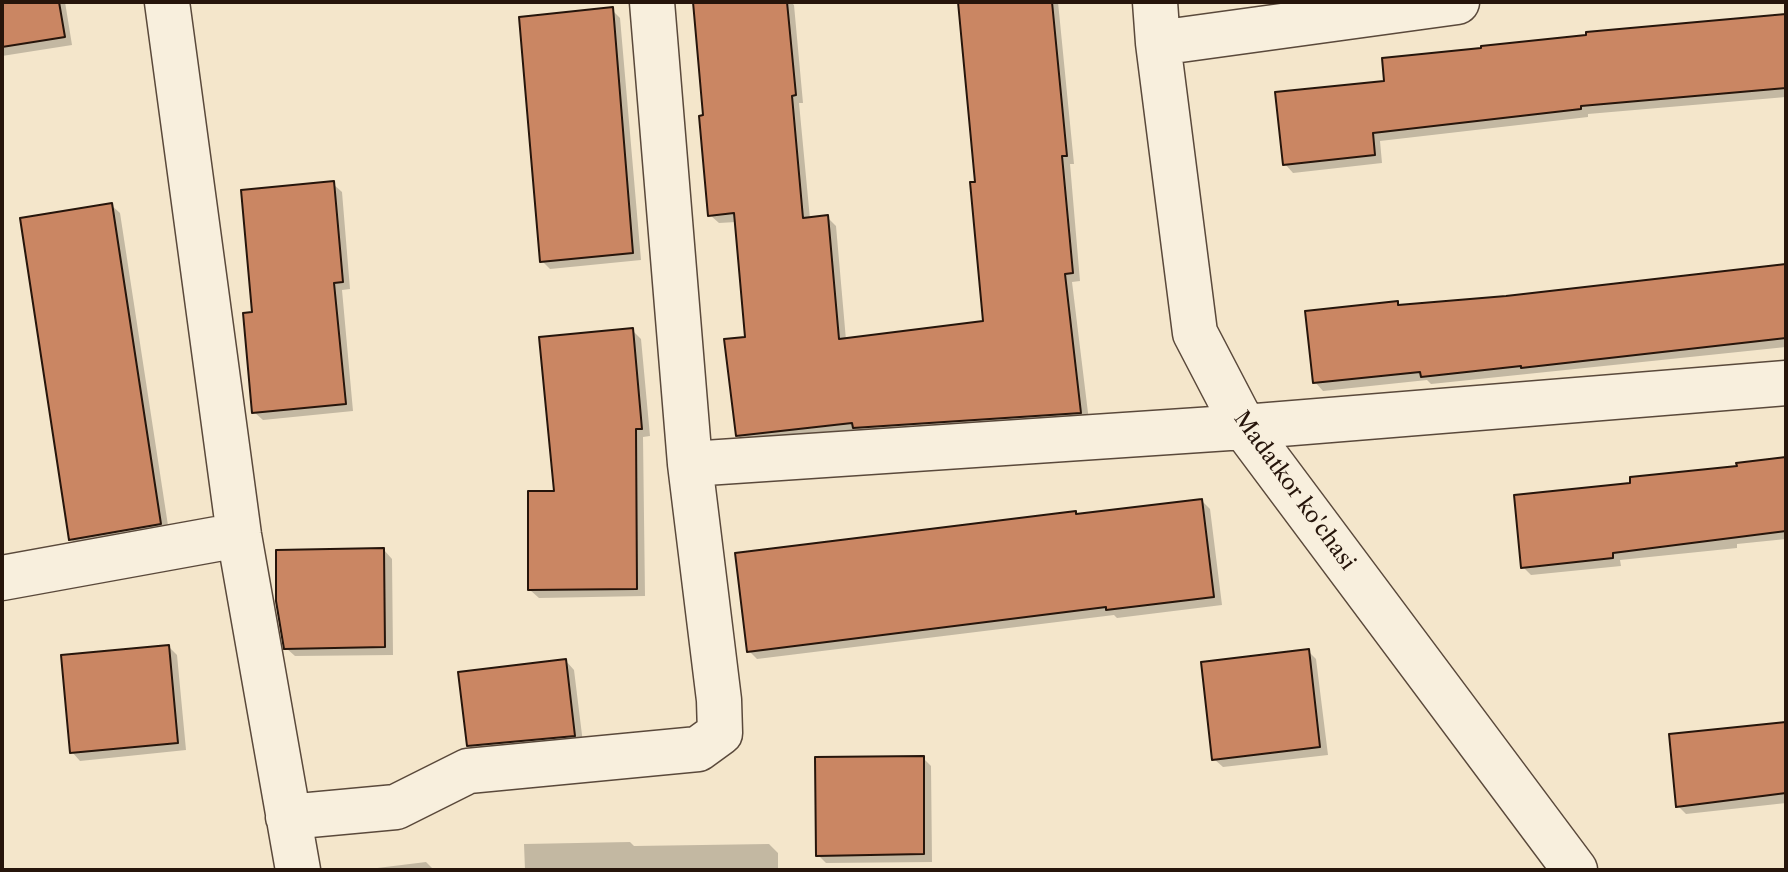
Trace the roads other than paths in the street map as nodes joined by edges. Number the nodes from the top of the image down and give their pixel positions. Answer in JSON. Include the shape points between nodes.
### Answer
{"nodes":[{"id":1,"x":167,"y":2,"type":"edge"},
{"id":2,"x":652,"y":2,"type":"edge"},
{"id":3,"x":1457,"y":2,"type":"edge"},
{"id":4,"x":1156,"y":23,"type":"edge"},
{"id":5,"x":1786,"y":383,"type":"edge"},
{"id":6,"x":1244,"y":427,"type":"junction"},
{"id":7,"x":690,"y":464,"type":"junction"},
{"id":8,"x":239,"y":535,"type":"junction"},
{"id":9,"x":2,"y":578,"type":"edge"},
{"id":10,"x":288,"y":817,"type":"junction"},
{"id":11,"x":298,"y":870,"type":"edge"},
{"id":12,"x":1575,"y":870,"type":"edge"}],
"edges":[{"from":1,"to":8,"type":"street"},
{"from":2,"to":7,"type":"street"},
{"from":3,"to":4,"type":"street"},
{"from":4,"to":6,"type":"street","name":"Madatkor ko'chasi","via":[[1195,333]]},
{"from":5,"to":6,"type":"street"},
{"from":6,"to":7,"type":"street"},
{"from":6,"to":12,"type":"street","name":"Madatkor ko'chasi"},
{"from":7,"to":10,"type":"street","via":[[720,733],[698,749],[468,771],[396,807]]},
{"from":8,"to":9,"type":"street"},
{"from":8,"to":10,"type":"street"},
{"from":10,"to":11,"type":"street"}]}
